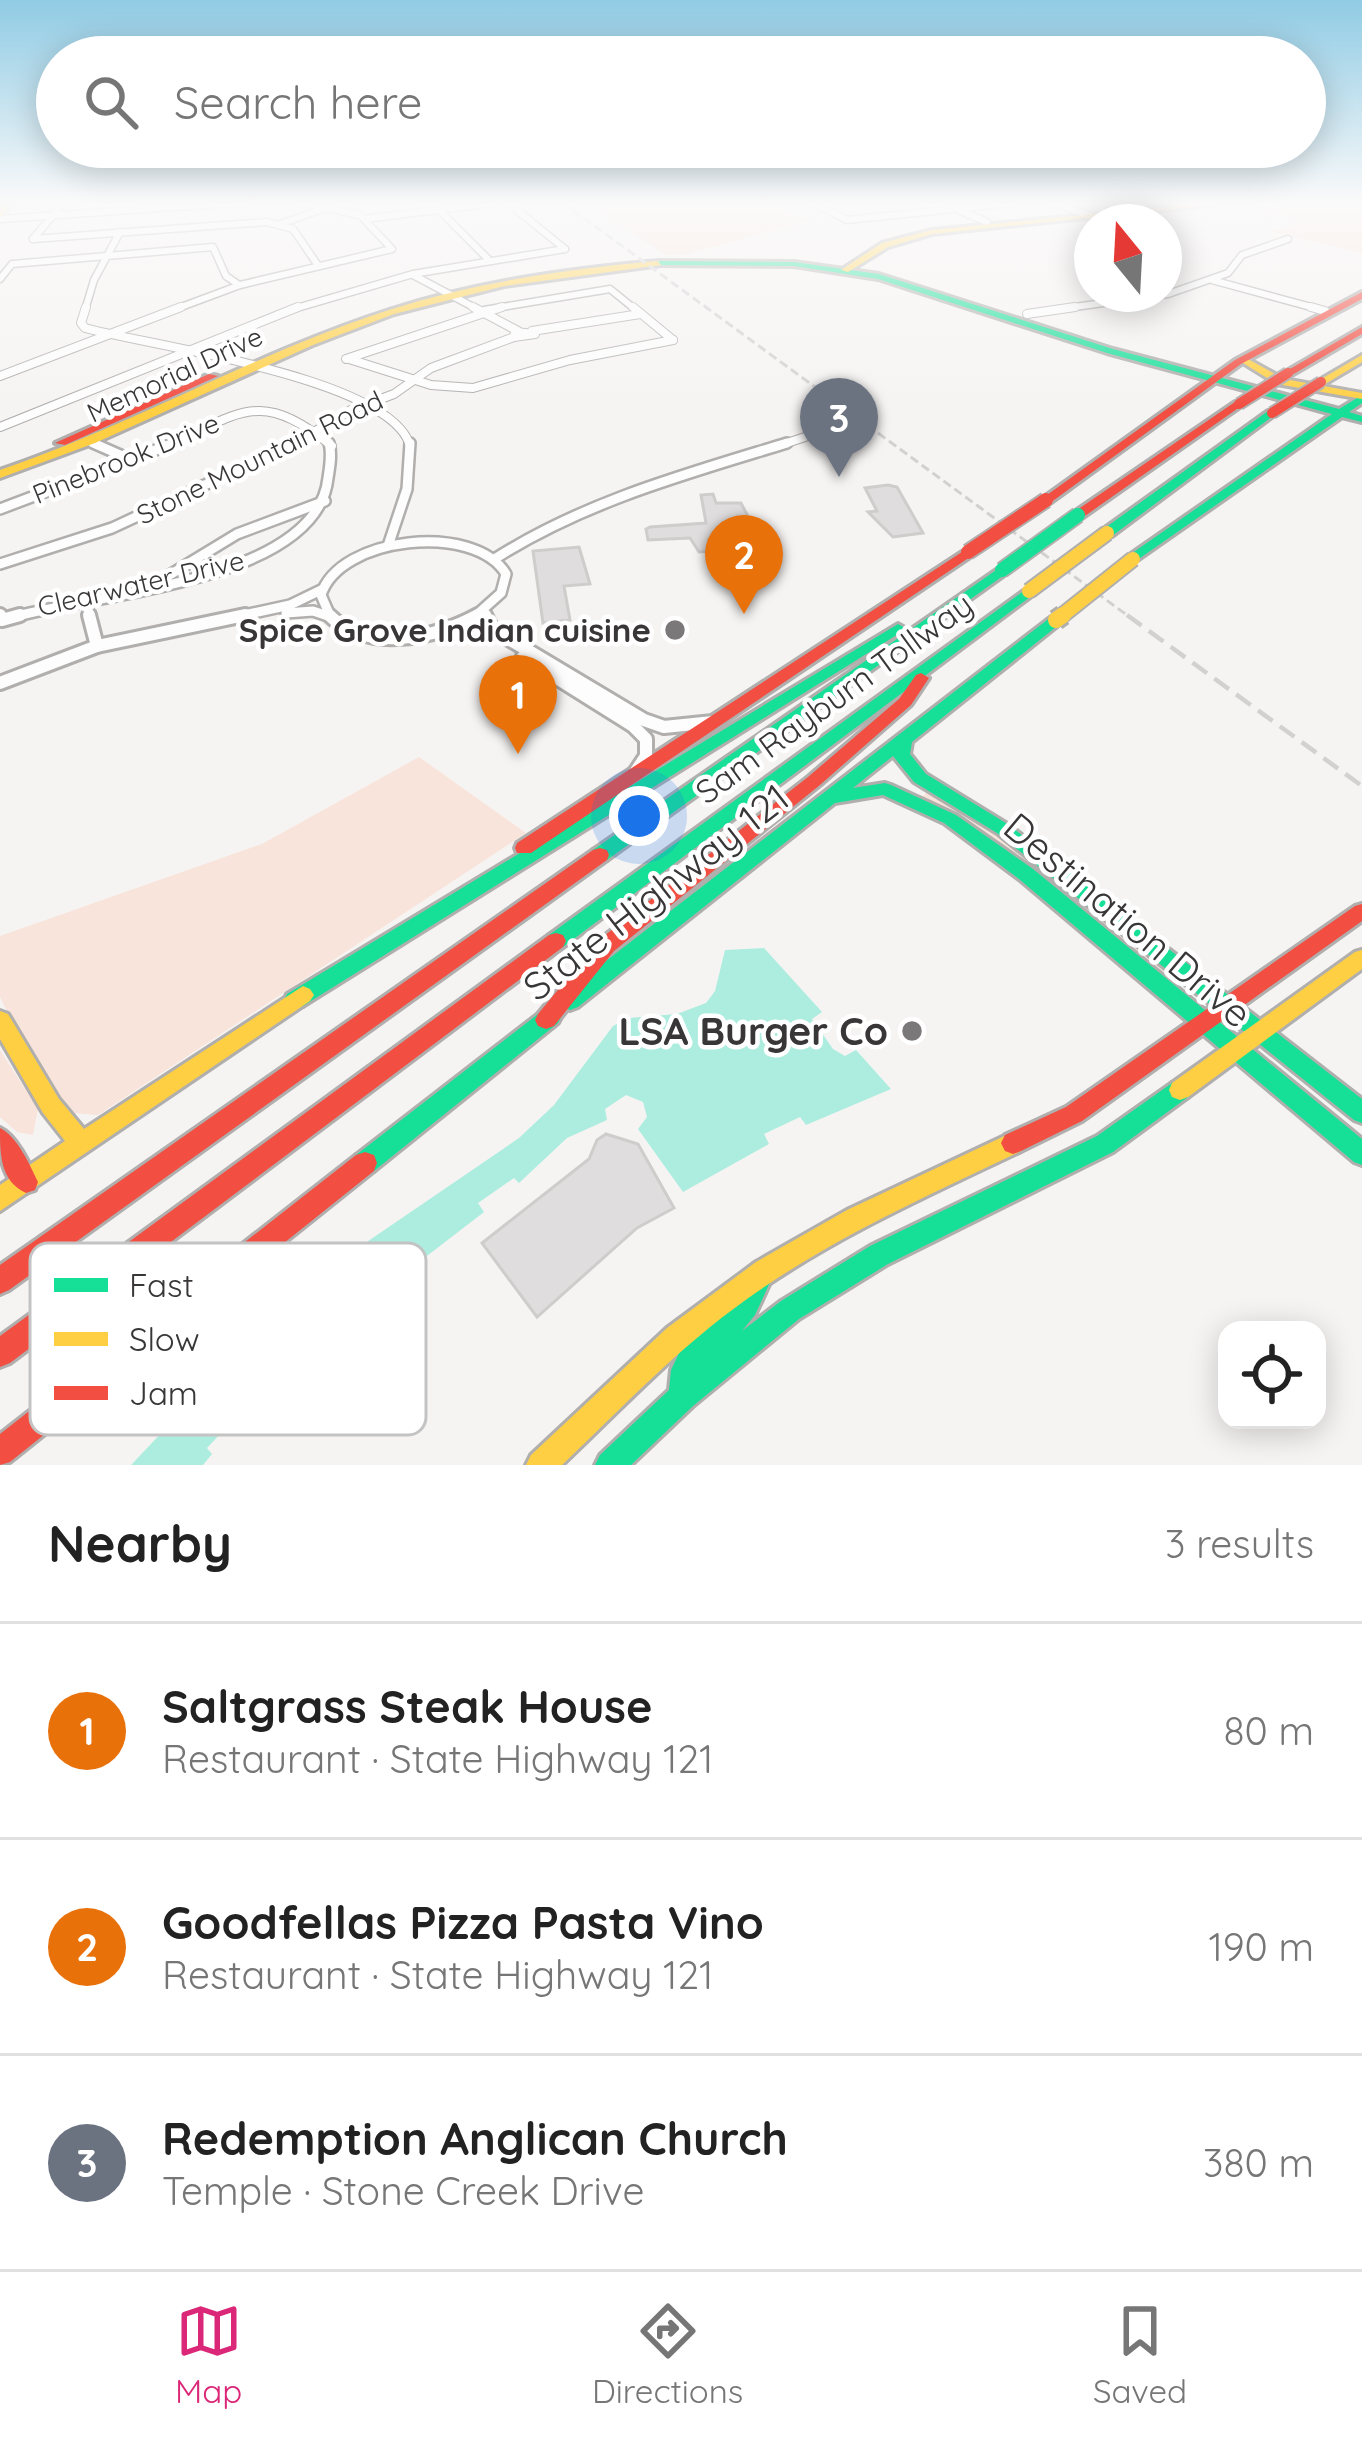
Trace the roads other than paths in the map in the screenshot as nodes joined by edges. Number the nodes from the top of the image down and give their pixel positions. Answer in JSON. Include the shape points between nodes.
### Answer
{"nodes":[{"id":1,"x":101,"y":270,"type":"edge"},
{"id":2,"x":223,"y":270,"type":"edge"},
{"id":3,"x":296,"y":270,"type":"edge"},
{"id":4,"x":432,"y":270,"type":"edge"},
{"id":5,"x":594,"y":270,"type":"edge"},
{"id":6,"x":867,"y":270,"type":"edge"},
{"id":7,"x":1229,"y":270,"type":"edge"},
{"id":8,"x":412,"y":274,"type":"junction"},
{"id":9,"x":1211,"y":280,"type":"junction"},
{"id":10,"x":240,"y":285,"type":"junction"},
{"id":11,"x":447,"y":293,"type":"junction"},
{"id":12,"x":1362,"y":295,"type":"edge"},
{"id":13,"x":1317,"y":309,"type":"junction"},
{"id":14,"x":480,"y":311,"type":"junction"},
{"id":15,"x":640,"y":314,"type":"junction"},
{"id":16,"x":1020,"y":316,"type":"junction"},
{"id":17,"x":1362,"y":319,"type":"edge"},
{"id":18,"x":1362,"y":330,"type":"edge"},
{"id":19,"x":107,"y":334,"type":"junction"},
{"id":20,"x":516,"y":334,"type":"junction"},
{"id":21,"x":1333,"y":346,"type":"junction"},
{"id":22,"x":184,"y":351,"type":"junction"},
{"id":23,"x":1362,"y":358,"type":"edge"},
{"id":24,"x":1246,"y":362,"type":"junction"},
{"id":25,"x":0,"y":363,"type":"edge"},
{"id":26,"x":246,"y":366,"type":"junction"},
{"id":27,"x":19,"y":369,"type":"junction"},
{"id":28,"x":0,"y":376,"type":"edge"},
{"id":29,"x":413,"y":379,"type":"junction"},
{"id":30,"x":1214,"y":381,"type":"junction"},
{"id":31,"x":372,"y":402,"type":"junction"},
{"id":32,"x":1357,"y":407,"type":"edge"},
{"id":33,"x":0,"y":427,"type":"edge"},
{"id":34,"x":1327,"y":427,"type":"junction"},
{"id":35,"x":823,"y":431,"type":"dead end"},
{"id":36,"x":313,"y":433,"type":"junction"},
{"id":37,"x":93,"y":442,"type":"junction"},
{"id":38,"x":134,"y":461,"type":"junction"},
{"id":39,"x":0,"y":463,"type":"edge"},
{"id":40,"x":0,"y":475,"type":"edge"},
{"id":41,"x":326,"y":501,"type":"junction"},
{"id":42,"x":0,"y":509,"type":"edge"},
{"id":43,"x":398,"y":520,"type":"junction"},
{"id":44,"x":417,"y":542,"type":"junction"},
{"id":45,"x":388,"y":546,"type":"junction"},
{"id":46,"x":490,"y":555,"type":"junction"},
{"id":47,"x":0,"y":564,"type":"edge"},
{"id":48,"x":157,"y":583,"type":"junction"},
{"id":49,"x":323,"y":590,"type":"junction"},
{"id":50,"x":969,"y":594,"type":"junction"},
{"id":51,"x":85,"y":597,"type":"junction"},
{"id":52,"x":485,"y":614,"type":"junction"},
{"id":53,"x":248,"y":615,"type":"junction"},
{"id":54,"x":328,"y":616,"type":"junction"},
{"id":55,"x":1,"y":617,"type":"edge"},
{"id":56,"x":457,"y":628,"type":"junction"},
{"id":57,"x":97,"y":646,"type":"junction"},
{"id":58,"x":930,"y":664,"type":"junction"},
{"id":59,"x":0,"y":683,"type":"edge"},
{"id":60,"x":714,"y":721,"type":"junction"},
{"id":61,"x":904,"y":740,"type":"junction"},
{"id":62,"x":633,"y":776,"type":"junction"},
{"id":63,"x":830,"y":799,"type":"junction"},
{"id":64,"x":1362,"y":911,"type":"edge"},
{"id":65,"x":1362,"y":958,"type":"edge"},
{"id":66,"x":295,"y":1000,"type":"junction"},
{"id":67,"x":1227,"y":1006,"type":"junction"},
{"id":68,"x":0,"y":1020,"type":"edge"},
{"id":69,"x":547,"y":1020,"type":"junction"},
{"id":70,"x":1203,"y":1023,"type":"junction"},
{"id":71,"x":1260,"y":1032,"type":"junction"},
{"id":72,"x":1236,"y":1052,"type":"junction"},
{"id":73,"x":1362,"y":1112,"type":"edge"},
{"id":74,"x":0,"y":1139,"type":"edge"},
{"id":75,"x":82,"y":1144,"type":"junction"},
{"id":76,"x":1362,"y":1154,"type":"edge"},
{"id":77,"x":26,"y":1182,"type":"junction"},
{"id":78,"x":0,"y":1198,"type":"edge"},
{"id":79,"x":54,"y":1243,"type":"edge"},
{"id":80,"x":148,"y":1243,"type":"edge"},
{"id":81,"x":264,"y":1243,"type":"edge"},
{"id":82,"x":30,"y":1260,"type":"edge"},
{"id":83,"x":763,"y":1272,"type":"junction"},
{"id":84,"x":0,"y":1281,"type":"edge"},
{"id":85,"x":30,"y":1331,"type":"edge"},
{"id":86,"x":0,"y":1353,"type":"edge"},
{"id":87,"x":683,"y":1396,"type":"junction"},
{"id":88,"x":30,"y":1427,"type":"edge"},
{"id":89,"x":3,"y":1448,"type":"edge"},
{"id":90,"x":541,"y":1465,"type":"edge"},
{"id":91,"x":610,"y":1465,"type":"edge"}],
"edges":[{"from":1,"to":19,"type":"street","via":[[81,322]]},
{"from":2,"to":10,"type":"street"},
{"from":3,"to":10,"type":"street"},
{"from":4,"to":8,"type":"street"},
{"from":5,"to":11,"type":"main road","name":"Memorial Drive"},
{"from":6,"to":16,"type":"main road","name":"Memorial Drive","via":[[952,285]]},
{"from":7,"to":9,"type":"street"},
{"from":8,"to":11,"type":"street"},
{"from":8,"to":22,"type":"street","via":[[300,305]]},
{"from":9,"to":13,"type":"street"},
{"from":9,"to":16,"type":"street","via":[[1150,298]]},
{"from":10,"to":19,"type":"street"},
{"from":11,"to":14,"type":"street"},
{"from":11,"to":26,"type":"main road","name":"Memorial Drive"},
{"from":12,"to":13,"type":"main road"},
{"from":13,"to":24,"type":"main road"},
{"from":14,"to":15,"type":"street","via":[[610,289]]},
{"from":14,"to":20,"type":"street"},
{"from":14,"to":29,"type":"street","via":[[346,359]]},
{"from":15,"to":20,"type":"street","name":"Stone Mountain Road"},
{"from":15,"to":29,"type":"street","via":[[673,340],[498,384]]},
{"from":16,"to":30,"type":"main road","name":"Memorial Drive"},
{"from":17,"to":21,"type":"main road"},
{"from":18,"to":21,"type":"main road","name":"Sam Rayburn Tollway"},
{"from":19,"to":22,"type":"street"},
{"from":19,"to":27,"type":"street"},
{"from":20,"to":29,"type":"street","name":"Stone Mountain Road"},
{"from":21,"to":50,"type":"main road","name":"Sam Rayburn Tollway","bridge":true},
{"from":22,"to":26,"type":"street"},
{"from":22,"to":33,"type":"street"},
{"from":23,"to":58,"type":"main road","name":"Sam Rayburn Tollway","bridge":true,"via":[[1272,413]]},
{"from":24,"to":30,"type":"main road"},
{"from":24,"to":32,"type":"main road"},
{"from":25,"to":27,"type":"street"},
{"from":26,"to":31,"type":"street"},
{"from":26,"to":37,"type":"main road","name":"Memorial Drive"},
{"from":26,"to":39,"type":"main road","name":"Memorial Drive"},
{"from":27,"to":28,"type":"street"},
{"from":29,"to":31,"type":"street","name":"Stone Mountain Road"},
{"from":30,"to":32,"type":"main road"},
{"from":30,"to":34,"type":"main road","via":[[1310,413]]},
{"from":30,"to":60,"type":"main road","bridge":true},
{"from":31,"to":36,"type":"street","name":"Stone Mountain Road"},
{"from":31,"to":43,"type":"street","via":[[412,444]]},
{"from":32,"to":34,"type":"main road","name":"State Highway 121"},
{"from":34,"to":61,"type":"main road","name":"State Highway 121","bridge":true,"via":[[1197,509]]},
{"from":35,"to":46,"type":"street","via":[[700,469]]},
{"from":36,"to":38,"type":"street","name":"Pinebrook Drive","via":[[289,415],[251,407]]},
{"from":36,"to":41,"type":"street","via":[[332,445]]},
{"from":36,"to":47,"type":"street","name":"Stone Mountain Road","via":[[130,520]]},
{"from":37,"to":38,"type":"street"},
{"from":37,"to":40,"type":"main road","name":"Memorial Drive"},
{"from":38,"to":42,"type":"street","name":"Pinebrook Drive"},
{"from":41,"to":48,"type":"street","via":[[176,566]]},
{"from":41,"to":48,"type":"street","name":"Clearwater Drive","via":[[315,521],[278,549]]},
{"from":43,"to":44,"type":"street"},
{"from":43,"to":45,"type":"street"},
{"from":44,"to":45,"type":"street"},
{"from":44,"to":46,"type":"street"},
{"from":45,"to":49,"type":"street","via":[[343,565]]},
{"from":46,"to":52,"type":"street","via":[[508,583]]},
{"from":48,"to":51,"type":"street","name":"Clearwater Drive"},
{"from":49,"to":53,"type":"street"},
{"from":49,"to":54,"type":"street"},
{"from":50,"to":66,"type":"main road","via":[[918,616]]},
{"from":50,"to":79,"type":"main road","name":"Sam Rayburn Tollway"},
{"from":51,"to":55,"type":"street","name":"Clearwater Drive"},
{"from":51,"to":57,"type":"street"},
{"from":52,"to":56,"type":"street"},
{"from":52,"to":60,"type":"street","via":[[492,629],[644,720],[664,728]]},
{"from":53,"to":54,"type":"street"},
{"from":53,"to":57,"type":"street"},
{"from":54,"to":56,"type":"street","via":[[383,637]]},
{"from":56,"to":62,"type":"street","via":[[484,633],[633,726],[646,739]]},
{"from":57,"to":59,"type":"street"},
{"from":58,"to":69,"type":"main road","via":[[890,716],[607,945]]},
{"from":58,"to":80,"type":"main road","name":"Sam Rayburn Tollway"},
{"from":60,"to":62,"type":"main road"},
{"from":61,"to":63,"type":"main road","name":"State Highway 121"},
{"from":61,"to":67,"type":"main road","name":"Destination Drive","via":[[908,768],[1003,830]]},
{"from":62,"to":66,"type":"main road"},
{"from":63,"to":69,"type":"main road","name":"State Highway 121"},
{"from":63,"to":70,"type":"main road","name":"Destination Drive","via":[[885,789],[950,819]]},
{"from":64,"to":67,"type":"main road"},
{"from":65,"to":71,"type":"main road"},
{"from":66,"to":75,"type":"main road"},
{"from":67,"to":70,"type":"main road"},
{"from":67,"to":71,"type":"main road","name":"Destination Drive"},
{"from":68,"to":75,"type":"main road"},
{"from":69,"to":81,"type":"main road","name":"State Highway 121"},
{"from":70,"to":72,"type":"main road","name":"Destination Drive"},
{"from":70,"to":83,"type":"main road","via":[[1074,1114]]},
{"from":71,"to":72,"type":"main road"},
{"from":71,"to":73,"type":"main road","name":"Destination Drive"},
{"from":72,"to":76,"type":"main road","name":"Destination Drive"},
{"from":72,"to":87,"type":"main road","via":[[1105,1144],[879,1255],[790,1310]]},
{"from":74,"to":77,"type":"main road"},
{"from":75,"to":77,"type":"main road"},
{"from":77,"to":78,"type":"main road"},
{"from":82,"to":84,"type":"main road","name":"Sam Rayburn Tollway"},
{"from":83,"to":87,"type":"main road","via":[[739,1316],[685,1360]]},
{"from":83,"to":90,"type":"main road","via":[[672,1342]]},
{"from":85,"to":86,"type":"main road","name":"Sam Rayburn Tollway"},
{"from":87,"to":91,"type":"main road"},
{"from":88,"to":89,"type":"main road","name":"State Highway 121"}]}
